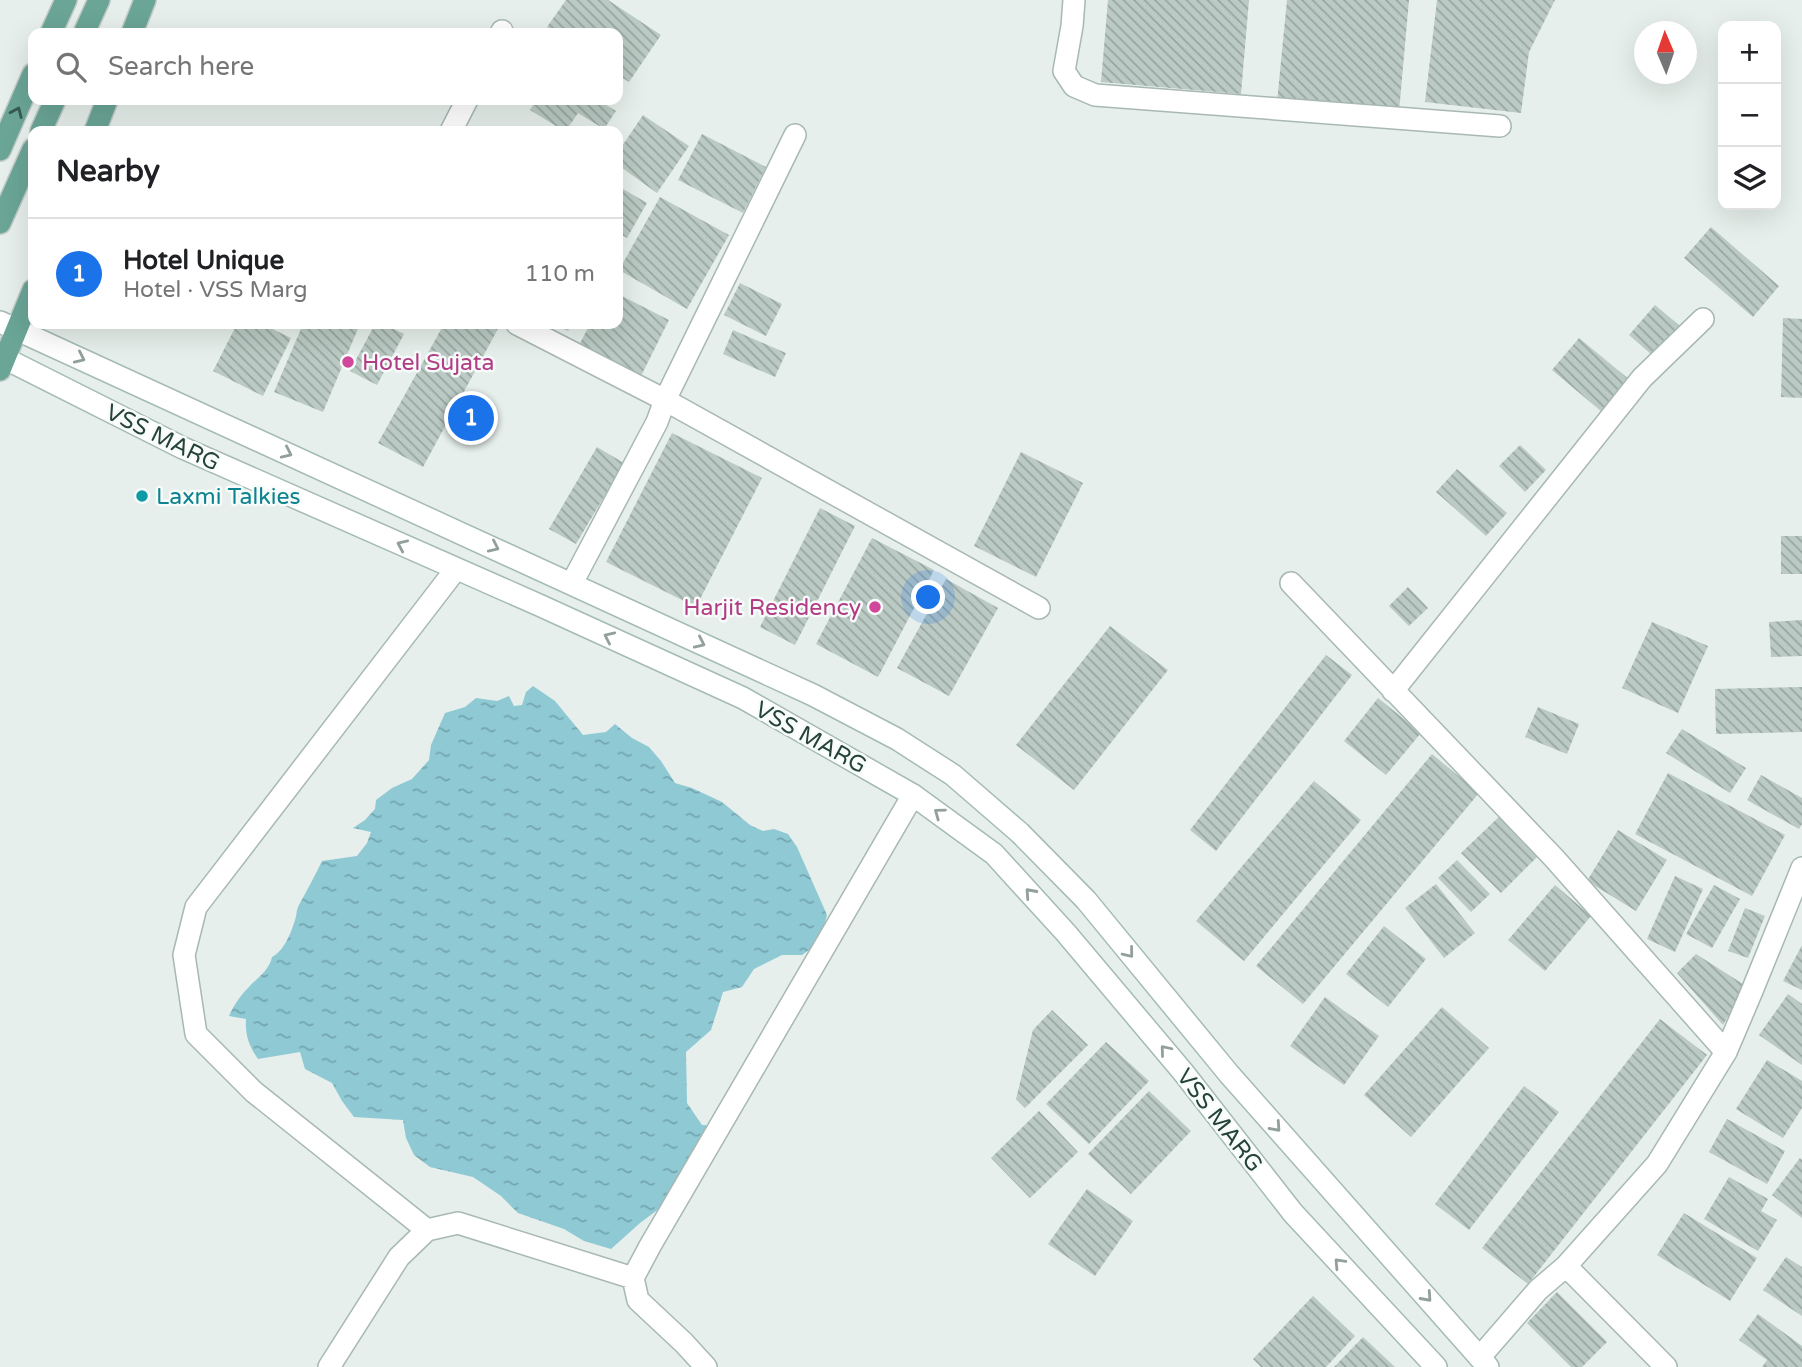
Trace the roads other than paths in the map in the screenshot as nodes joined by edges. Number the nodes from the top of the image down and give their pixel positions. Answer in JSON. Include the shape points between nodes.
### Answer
{"nodes":[{"id":1,"x":66,"y":0,"type":"edge"},
{"id":2,"x":99,"y":0,"type":"edge"},
{"id":3,"x":145,"y":0,"type":"edge"},
{"id":4,"x":1074,"y":0,"type":"edge"},
{"id":5,"x":53,"y":28,"type":"edge"},
{"id":6,"x":86,"y":28,"type":"edge"},
{"id":7,"x":134,"y":28,"type":"edge"},
{"id":8,"x":28,"y":86,"type":"edge"},
{"id":9,"x":53,"y":105,"type":"edge"},
{"id":10,"x":105,"y":105,"type":"edge"},
{"id":11,"x":464,"y":105,"type":"edge"},
{"id":12,"x":43,"y":126,"type":"edge"},
{"id":13,"x":96,"y":126,"type":"edge"},
{"id":14,"x":454,"y":126,"type":"edge"},
{"id":15,"x":1500,"y":127,"type":"dead end"},
{"id":16,"x":795,"y":135,"type":"dead end"},
{"id":17,"x":0,"y":150,"type":"edge"},
{"id":18,"x":28,"y":160,"type":"edge"},
{"id":19,"x":0,"y":223,"type":"edge"},
{"id":20,"x":28,"y":298,"type":"edge"},
{"id":21,"x":1703,"y":319,"type":"dead end"},
{"id":22,"x":9,"y":326,"type":"edge"},
{"id":23,"x":527,"y":329,"type":"edge"},
{"id":24,"x":2,"y":362,"type":"edge"},
{"id":25,"x":665,"y":400,"type":"junction"},
{"id":26,"x":456,"y":569,"type":"junction"},
{"id":27,"x":572,"y":583,"type":"junction"},
{"id":28,"x":1291,"y":583,"type":"dead end"},
{"id":29,"x":1039,"y":608,"type":"dead end"},
{"id":30,"x":1393,"y":691,"type":"junction"},
{"id":31,"x":914,"y":795,"type":"junction"},
{"id":32,"x":1802,"y":867,"type":"edge"},
{"id":33,"x":1726,"y":1052,"type":"junction"},
{"id":34,"x":427,"y":1230,"type":"junction"},
{"id":35,"x":1566,"y":1266,"type":"junction"},
{"id":36,"x":633,"y":1278,"type":"junction"},
{"id":37,"x":1484,"y":1362,"type":"edge"},
{"id":38,"x":329,"y":1367,"type":"edge"},
{"id":39,"x":706,"y":1367,"type":"edge"},
{"id":40,"x":1436,"y":1367,"type":"edge"},
{"id":41,"x":1666,"y":1367,"type":"edge"}],
"edges":[{"from":1,"to":5,"type":"main road"},
{"from":2,"to":6,"type":"main road"},
{"from":3,"to":7,"type":"main road"},
{"from":4,"to":15,"type":"street","via":[[1064,71],[1074,86],[1095,95]]},
{"from":17,"to":8,"type":"main road","one_way":true},
{"from":9,"to":12,"type":"main road"},
{"from":10,"to":13,"type":"main road"},
{"from":11,"to":14,"type":"street"},
{"from":16,"to":25,"type":"street"},
{"from":18,"to":19,"type":"main road"},
{"from":20,"to":22,"type":"main road"},
{"from":21,"to":30,"type":"street","via":[[1642,378]]},
{"from":22,"to":24,"type":"main road"},
{"from":22,"to":27,"type":"street","one_way":true},
{"from":23,"to":25,"type":"street"},
{"from":26,"to":24,"type":"street","name":"VSS MARG","one_way":true},
{"from":25,"to":27,"type":"street"},
{"from":25,"to":29,"type":"street"},
{"from":31,"to":26,"type":"street","name":"VSS MARG","one_way":true,"via":[[743,698]]},
{"from":26,"to":34,"type":"street","via":[[196,907],[184,955],[196,1034],[254,1092]]},
{"from":27,"to":37,"type":"street","one_way":true,"via":[[814,695],[953,775],[1020,833],[1086,900],[1229,1074]]},
{"from":28,"to":30,"type":"street"},
{"from":30,"to":33,"type":"street","via":[[1554,858]]},
{"from":31,"to":36,"type":"street"},
{"from":40,"to":31,"type":"street","name":"VSS MARG","one_way":true,"via":[[1293,1213],[1183,1072],[994,854]]},
{"from":32,"to":33,"type":"street"},
{"from":33,"to":35,"type":"street","via":[[1657,1164]]},
{"from":34,"to":36,"type":"street","via":[[458,1223]]},
{"from":34,"to":38,"type":"street","via":[[399,1256]]},
{"from":35,"to":37,"type":"street","via":[[1538,1290]]},
{"from":35,"to":41,"type":"street"},
{"from":36,"to":39,"type":"street","via":[[638,1300]]}]}
